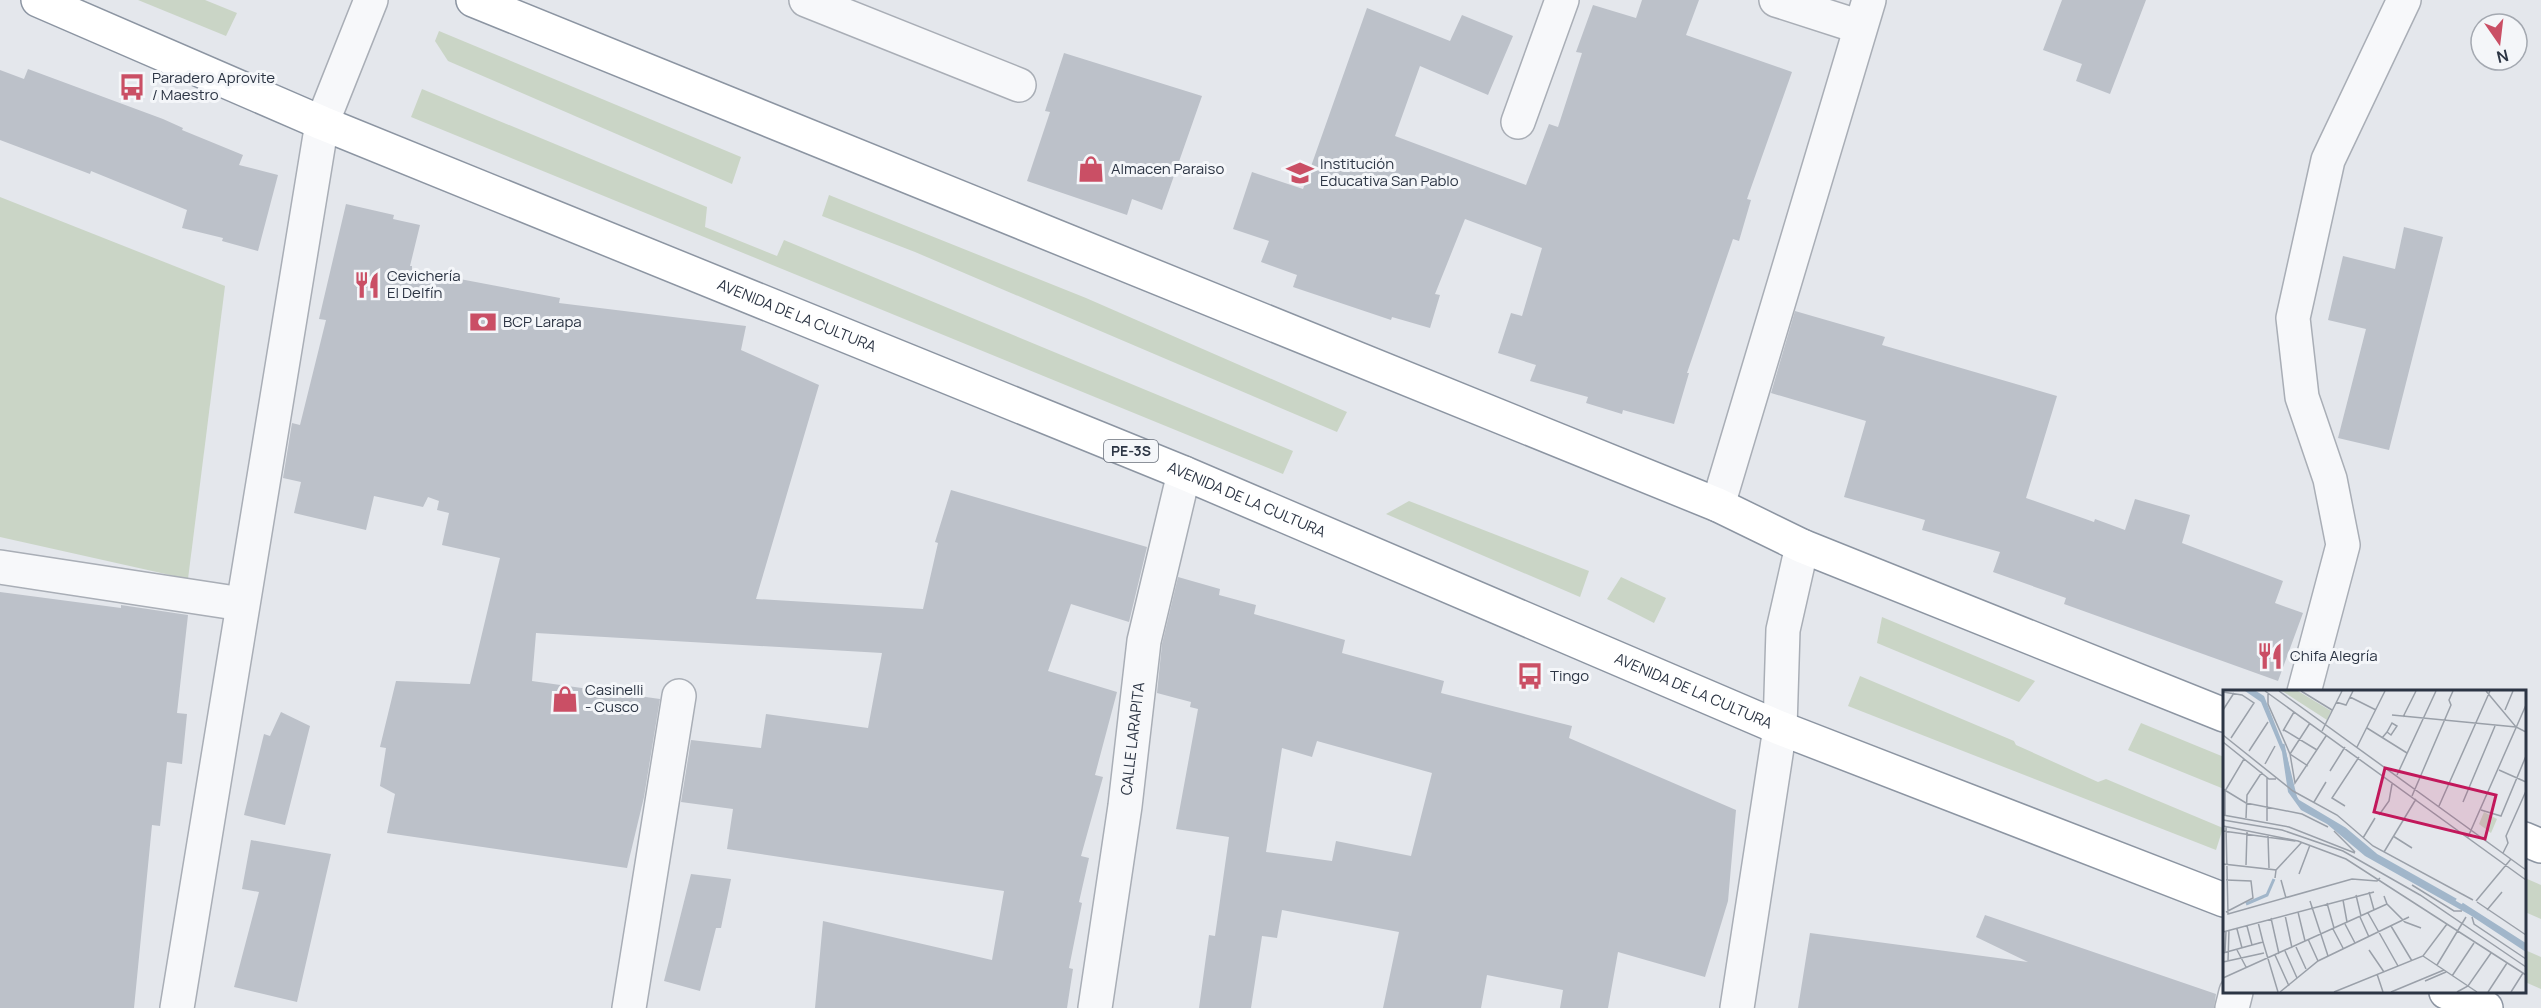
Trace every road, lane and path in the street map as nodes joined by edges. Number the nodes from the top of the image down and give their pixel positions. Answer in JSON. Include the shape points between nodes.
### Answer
{"nodes":[{"id":1,"x":38,"y":0,"type":"edge"},
{"id":2,"x":372,"y":0,"type":"edge"},
{"id":3,"x":806,"y":0,"type":"edge"},
{"id":4,"x":1562,"y":0,"type":"edge"},
{"id":5,"x":1776,"y":0,"type":"edge"},
{"id":6,"x":2404,"y":0,"type":"edge"},
{"id":7,"x":478,"y":1,"type":"edge"},
{"id":8,"x":1864,"y":14,"type":"edge"},
{"id":9,"x":1019,"y":85,"type":"dead end"},
{"id":10,"x":1518,"y":122,"type":"dead end"},
{"id":11,"x":322,"y":123,"type":"junction"},
{"id":12,"x":1184,"y":473,"type":"junction"},
{"id":13,"x":1718,"y":505,"type":"junction"},
{"id":14,"x":1802,"y":546,"type":"junction"},
{"id":15,"x":0,"y":567,"type":"edge"},
{"id":16,"x":242,"y":604,"type":"junction"},
{"id":17,"x":2305,"y":690,"type":"edge"},
{"id":18,"x":679,"y":696,"type":"dead end"},
{"id":19,"x":2223,"y":715,"type":"edge"},
{"id":20,"x":1780,"y":728,"type":"junction"},
{"id":21,"x":2526,"y":840,"type":"edge"},
{"id":22,"x":2541,"y":846,"type":"edge"},
{"id":23,"x":2223,"y":900,"type":"edge"},
{"id":24,"x":2236,"y":993,"type":"edge"},
{"id":25,"x":2448,"y":993,"type":"edge"},
{"id":26,"x":177,"y":1008,"type":"edge"},
{"id":27,"x":629,"y":1008,"type":"edge"},
{"id":28,"x":1095,"y":1008,"type":"edge"},
{"id":29,"x":1737,"y":1008,"type":"edge"},
{"id":30,"x":2232,"y":1008,"type":"edge"},
{"id":31,"x":2486,"y":1008,"type":"edge"}],
"edges":[{"from":1,"to":11,"type":"highway","name":"AVENIDA DE LA CULTURA","number":"PE-3S"},
{"from":2,"to":11,"type":"street"},
{"from":3,"to":9,"type":"street"},
{"from":4,"to":10,"type":"street"},
{"from":5,"to":8,"type":"street"},
{"from":6,"to":17,"type":"street","via":[[2328,159],[2293,318],[2302,397],[2330,479],[2343,545]]},
{"from":7,"to":13,"type":"highway"},
{"from":8,"to":13,"type":"street"},
{"from":11,"to":12,"type":"highway","name":"AVENIDA DE LA CULTURA","number":"PE-3S"},
{"from":11,"to":16,"type":"street"},
{"from":12,"to":20,"type":"highway","name":"AVENIDA DE LA CULTURA","number":"PE-3S"},
{"from":12,"to":28,"type":"street","name":"CALLE LARAPITA","via":[[1144,641],[1125,806]]},
{"from":13,"to":14,"type":"highway"},
{"from":14,"to":19,"type":"highway"},
{"from":14,"to":20,"type":"street","via":[[1783,630]]},
{"from":15,"to":16,"type":"street"},
{"from":16,"to":26,"type":"street"},
{"from":18,"to":27,"type":"street"},
{"from":20,"to":23,"type":"highway","name":"AVENIDA DE LA CULTURA","number":"PE-3S"},
{"from":20,"to":29,"type":"street"},
{"from":21,"to":22,"type":"highway"},
{"from":24,"to":30,"type":"street"},
{"from":25,"to":31,"type":"highway"}]}
